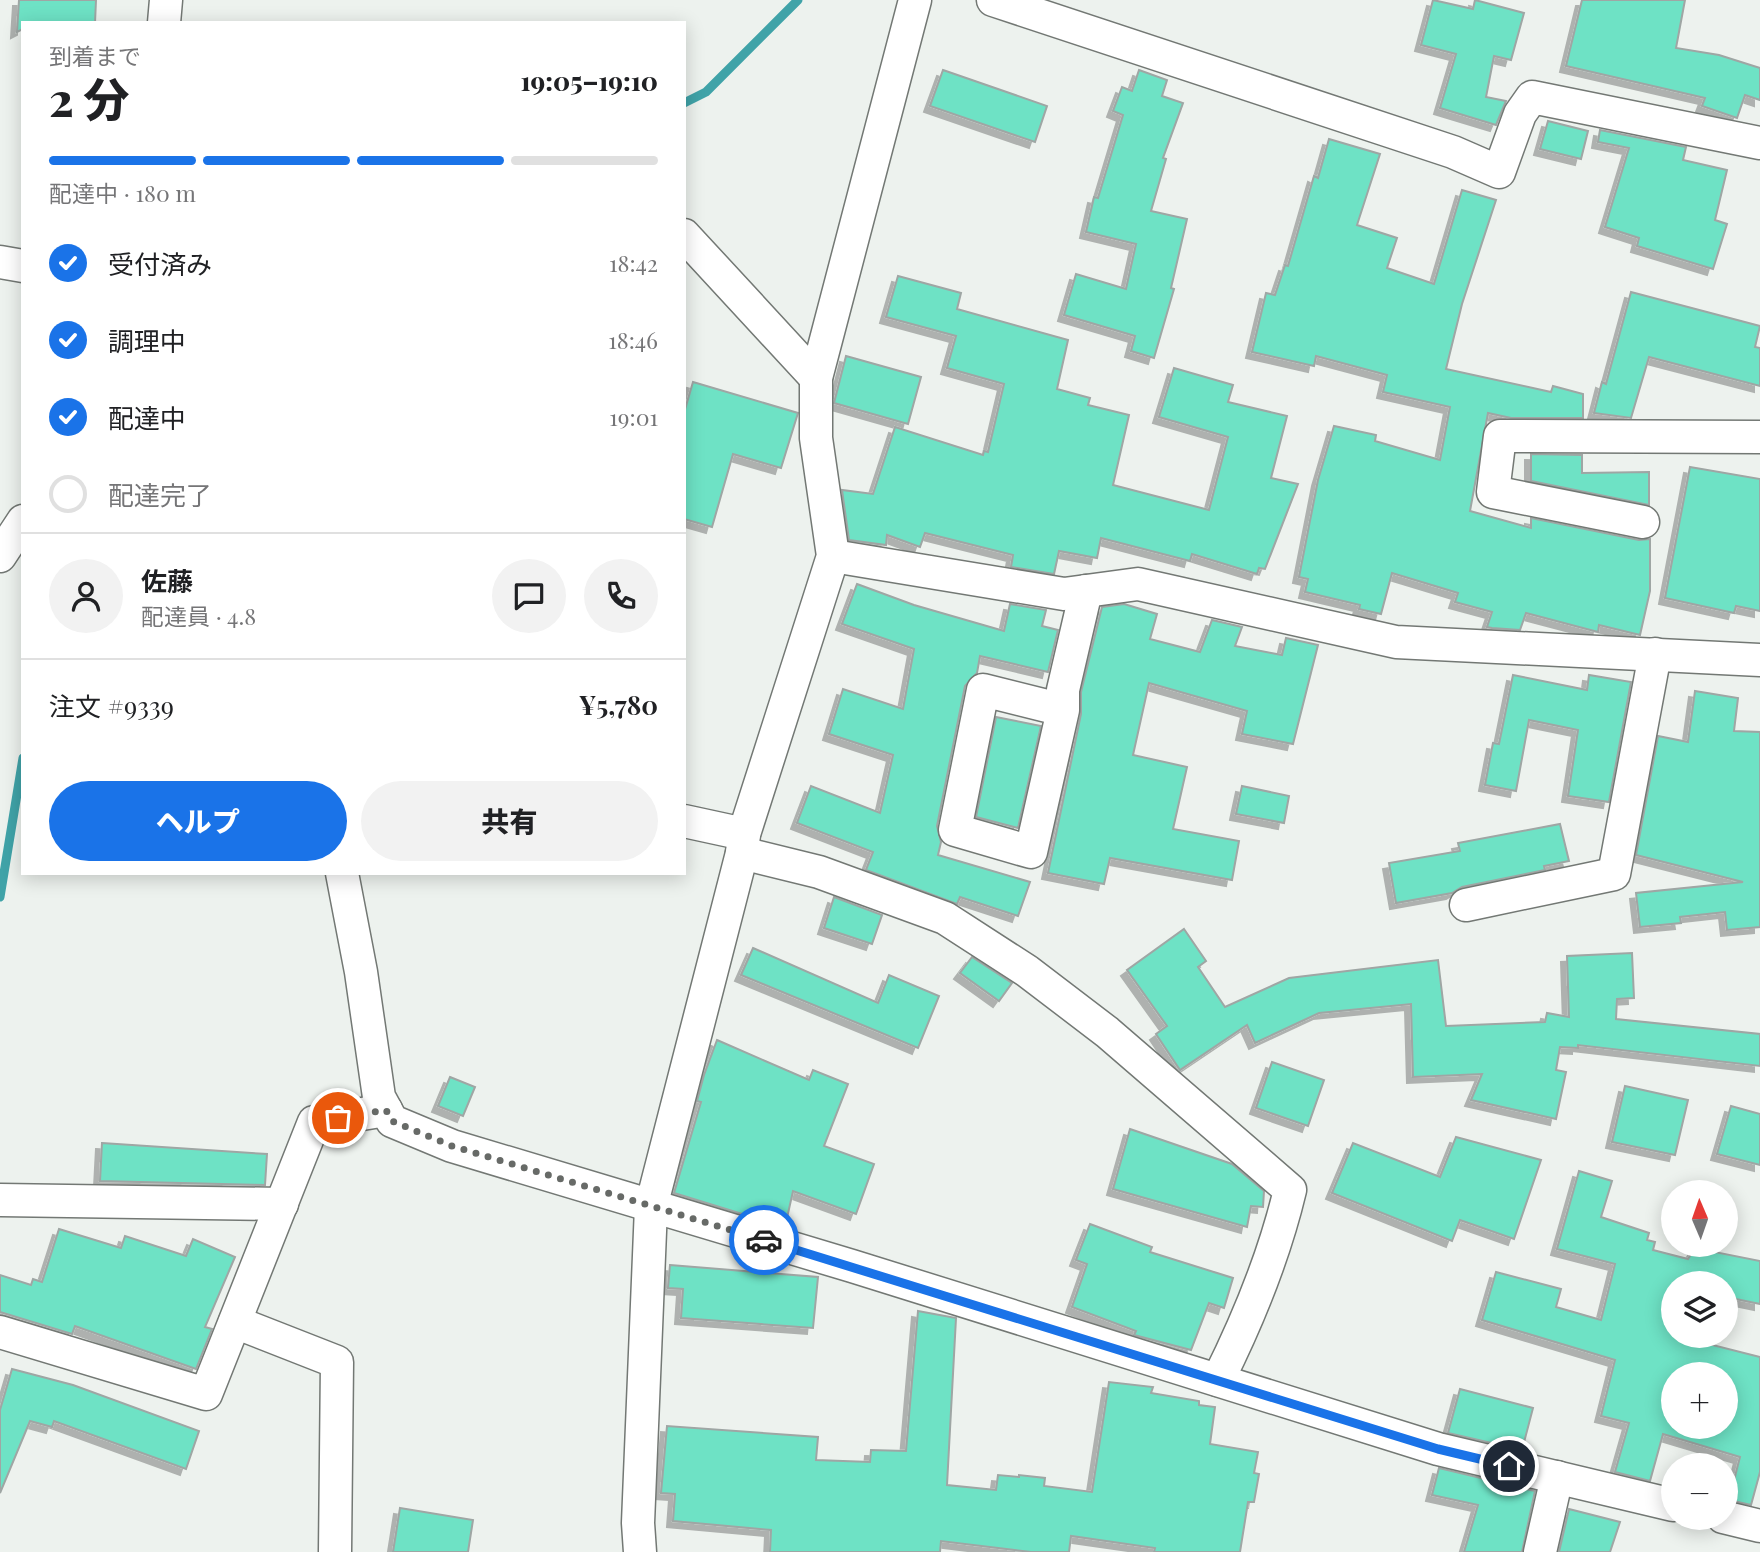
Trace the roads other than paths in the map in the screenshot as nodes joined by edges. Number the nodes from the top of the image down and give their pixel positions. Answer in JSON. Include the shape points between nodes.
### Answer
{"nodes":[{"id":1,"x":166,"y":0,"type":"edge"},
{"id":2,"x":915,"y":0,"type":"edge"},
{"id":3,"x":993,"y":0,"type":"edge"},
{"id":4,"x":164,"y":21,"type":"edge"},
{"id":5,"x":1760,"y":143,"type":"edge"},
{"id":6,"x":686,"y":237,"type":"edge"},
{"id":7,"x":0,"y":262,"type":"edge"},
{"id":8,"x":21,"y":266,"type":"edge"},
{"id":9,"x":816,"y":377,"type":"junction"},
{"id":10,"x":1760,"y":437,"type":"edge"},
{"id":11,"x":1643,"y":522,"type":"dead end"},
{"id":12,"x":21,"y":524,"type":"edge"},
{"id":13,"x":0,"y":556,"type":"edge"},
{"id":14,"x":833,"y":556,"type":"junction"},
{"id":15,"x":1086,"y":591,"type":"junction"},
{"id":16,"x":1655,"y":654,"type":"junction"},
{"id":17,"x":1760,"y":660,"type":"edge"},
{"id":18,"x":1063,"y":710,"type":"junction"},
{"id":19,"x":686,"y":822,"type":"edge"},
{"id":20,"x":743,"y":844,"type":"junction"},
{"id":21,"x":342,"y":875,"type":"edge"},
{"id":22,"x":1466,"y":905,"type":"dead end"},
{"id":23,"x":386,"y":1110,"type":"junction"},
{"id":24,"x":0,"y":1200,"type":"edge"},
{"id":25,"x":282,"y":1204,"type":"junction"},
{"id":26,"x":651,"y":1207,"type":"junction"},
{"id":27,"x":235,"y":1322,"type":"junction"},
{"id":28,"x":0,"y":1332,"type":"edge"},
{"id":29,"x":1219,"y":1380,"type":"junction"},
{"id":30,"x":1557,"y":1478,"type":"junction"},
{"id":31,"x":1661,"y":1502,"type":"edge"},
{"id":32,"x":1738,"y":1521,"type":"edge"},
{"id":33,"x":1760,"y":1526,"type":"edge"},
{"id":34,"x":335,"y":1552,"type":"edge"},
{"id":35,"x":640,"y":1552,"type":"edge"},
{"id":36,"x":1539,"y":1552,"type":"edge"}],
"edges":[{"from":1,"to":4,"type":"street"},
{"from":2,"to":9,"type":"street"},
{"from":3,"to":5,"type":"street","via":[[1453,152],[1499,172],[1520,114],[1532,97]]},
{"from":6,"to":9,"type":"street"},
{"from":7,"to":8,"type":"street"},
{"from":9,"to":14,"type":"street","via":[[816,438]]},
{"from":10,"to":11,"type":"street","via":[[1500,436],[1493,492]]},
{"from":12,"to":13,"type":"street"},
{"from":14,"to":15,"type":"street","via":[[1064,594]]},
{"from":14,"to":20,"type":"street"},
{"from":15,"to":16,"type":"street","via":[[1138,584],[1395,642]]},
{"from":15,"to":18,"type":"street","via":[[1063,690]]},
{"from":16,"to":17,"type":"street"},
{"from":16,"to":22,"type":"street","via":[[1614,874]]},
{"from":18,"to":18,"type":"street","via":[[1031,852],[955,830],[983,690]]},
{"from":19,"to":20,"type":"street"},
{"from":20,"to":26,"type":"street"},
{"from":20,"to":29,"type":"street","via":[[945,918],[1027,971],[1107,1032],[1290,1190],[1279,1238],[1252,1312]]},
{"from":21,"to":23,"type":"street","via":[[379,1097]]},
{"from":23,"to":25,"type":"street","via":[[314,1122]]},
{"from":23,"to":26,"type":"street","via":[[392,1121],[452,1146]]},
{"from":24,"to":25,"type":"street"},
{"from":25,"to":27,"type":"street"},
{"from":26,"to":29,"type":"street"},
{"from":26,"to":35,"type":"street"},
{"from":27,"to":28,"type":"street","via":[[206,1394]]},
{"from":27,"to":34,"type":"street","via":[[337,1363]]},
{"from":29,"to":30,"type":"street","via":[[1438,1449]]},
{"from":30,"to":31,"type":"street"},
{"from":30,"to":36,"type":"street"},
{"from":32,"to":33,"type":"street"}]}
